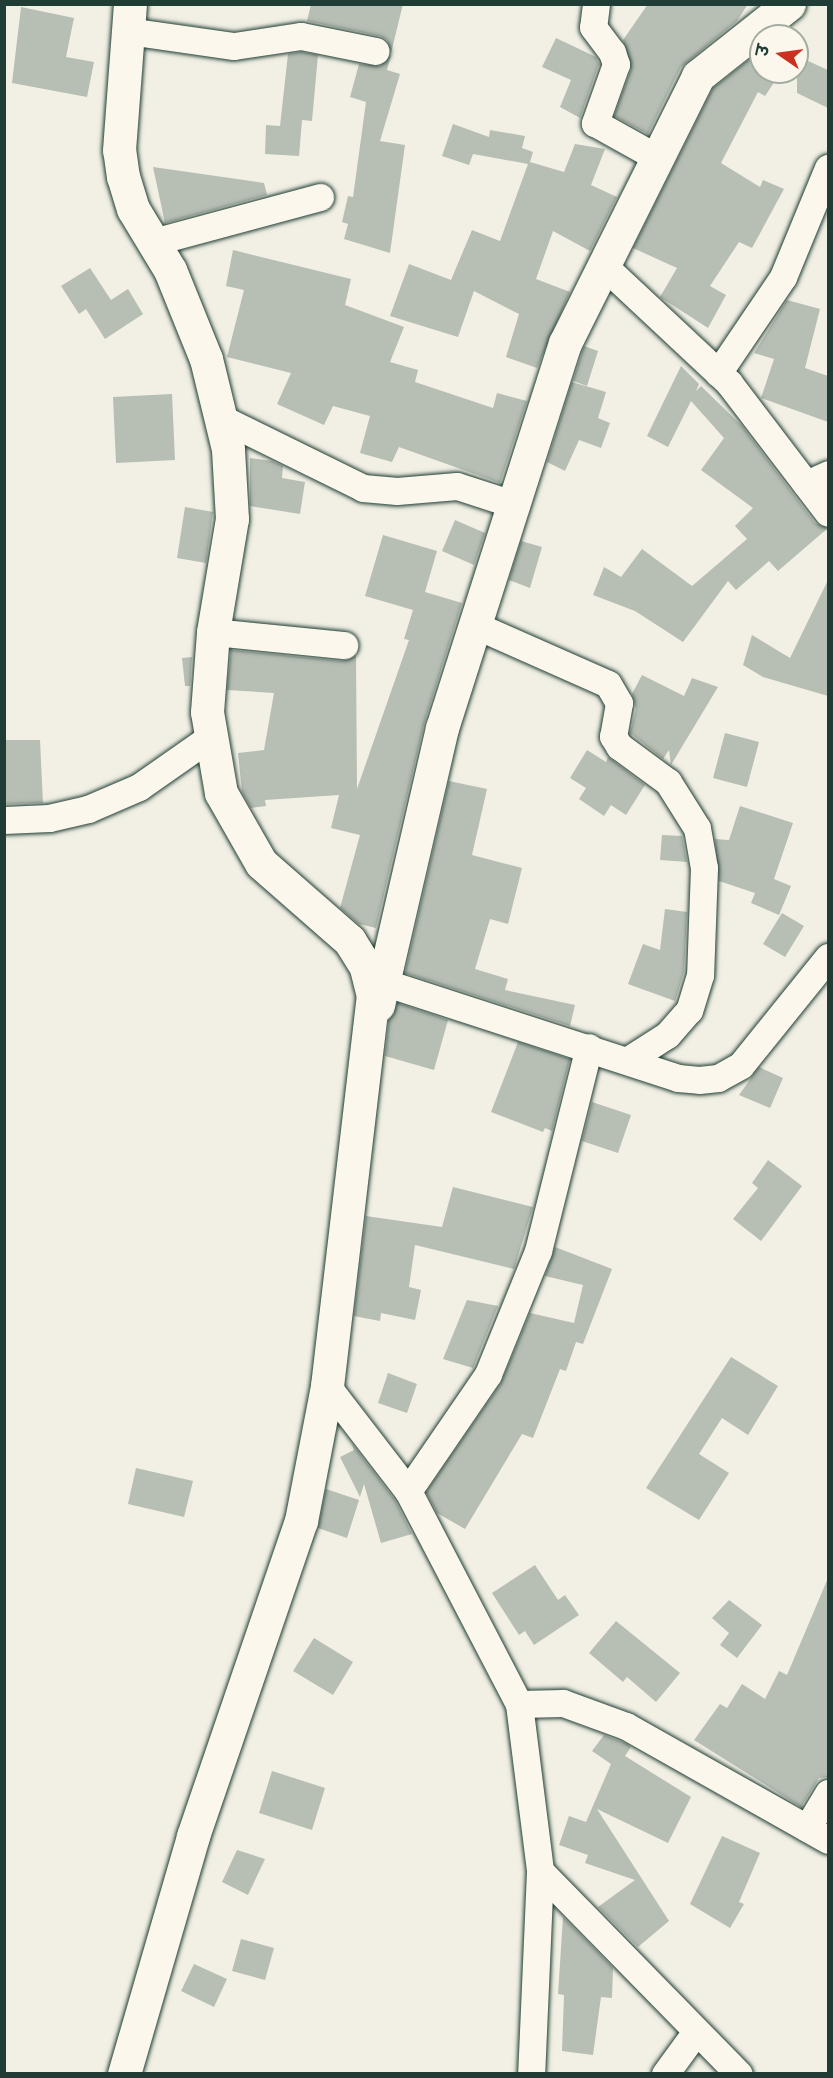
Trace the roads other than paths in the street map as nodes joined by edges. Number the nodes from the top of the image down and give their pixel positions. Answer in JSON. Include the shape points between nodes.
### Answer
{"nodes":[{"id":1,"x":596,"y":4,"type":"edge"},
{"id":2,"x":789,"y":4,"type":"edge"},
{"id":3,"x":129,"y":18,"type":"edge"},
{"id":4,"x":376,"y":51,"type":"dead end"},
{"id":5,"x":658,"y":158,"type":"junction"},
{"id":6,"x":828,"y":168,"type":"edge"},
{"id":7,"x":320,"y":197,"type":"dead end"},
{"id":8,"x":153,"y":242,"type":"junction"},
{"id":9,"x":602,"y":264,"type":"junction"},
{"id":10,"x":718,"y":373,"type":"junction"},
{"id":11,"x":221,"y":418,"type":"junction"},
{"id":12,"x":817,"y":479,"type":"edge"},
{"id":13,"x":516,"y":505,"type":"junction"},
{"id":14,"x":828,"y":513,"type":"edge"},
{"id":15,"x":477,"y":626,"type":"junction"},
{"id":16,"x":213,"y":632,"type":"junction"},
{"id":17,"x":344,"y":645,"type":"dead end"},
{"id":18,"x":209,"y":738,"type":"junction"},
{"id":19,"x":4,"y":820,"type":"edge"},
{"id":20,"x":828,"y":957,"type":"edge"},
{"id":21,"x":383,"y":982,"type":"junction"},
{"id":22,"x":370,"y":1033,"type":"junction"},
{"id":23,"x":589,"y":1047,"type":"junction"},
{"id":24,"x":628,"y":1060,"type":"junction"},
{"id":25,"x":327,"y":1386,"type":"junction"},
{"id":26,"x":408,"y":1491,"type":"junction"},
{"id":27,"x":519,"y":1704,"type":"junction"},
{"id":28,"x":828,"y":1793,"type":"edge"},
{"id":29,"x":818,"y":1834,"type":"edge"},
{"id":30,"x":540,"y":1871,"type":"junction"},
{"id":31,"x":694,"y":2033,"type":"junction"},
{"id":32,"x":124,"y":2073,"type":"edge"},
{"id":33,"x":531,"y":2073,"type":"edge"},
{"id":34,"x":665,"y":2073,"type":"edge"},
{"id":35,"x":739,"y":2073,"type":"edge"}],
"edges":[{"from":1,"to":5,"type":"street","via":[[593,27],[616,64],[595,123]]},
{"from":2,"to":5,"type":"street","via":[[698,76]]},
{"from":3,"to":4,"type":"street","via":[[234,46],[301,36]]},
{"from":3,"to":8,"type":"street","via":[[119,150],[133,209]]},
{"from":5,"to":9,"type":"street"},
{"from":6,"to":10,"type":"street","via":[[783,277]]},
{"from":7,"to":8,"type":"street"},
{"from":8,"to":11,"type":"street","via":[[170,270],[206,359]]},
{"from":9,"to":10,"type":"street"},
{"from":9,"to":13,"type":"street","via":[[565,343]]},
{"from":10,"to":12,"type":"street"},
{"from":11,"to":13,"type":"street","via":[[363,488],[397,491],[457,486]]},
{"from":11,"to":16,"type":"street","via":[[228,449],[232,519]]},
{"from":12,"to":14,"type":"street"},
{"from":13,"to":15,"type":"street"},
{"from":15,"to":21,"type":"street","via":[[442,728]]},
{"from":15,"to":24,"type":"street","via":[[609,684],[619,703],[613,736],[619,746],[668,782],[697,828],[704,868],[700,975],[688,1010],[667,1035]]},
{"from":16,"to":17,"type":"street"},
{"from":16,"to":18,"type":"street"},
{"from":18,"to":19,"type":"street","via":[[139,787],[88,809],[50,818]]},
{"from":18,"to":22,"type":"street","via":[[221,793],[261,863],[350,940],[366,967],[373,996]]},
{"from":20,"to":24,"type":"street","via":[[741,1065],[718,1078],[678,1078]]},
{"from":21,"to":22,"type":"street"},
{"from":21,"to":23,"type":"street"},
{"from":22,"to":25,"type":"street"},
{"from":23,"to":24,"type":"street"},
{"from":23,"to":26,"type":"street","via":[[538,1251],[493,1364]]},
{"from":25,"to":26,"type":"street"},
{"from":25,"to":32,"type":"street","via":[[301,1521],[193,1836]]},
{"from":26,"to":27,"type":"street"},
{"from":27,"to":29,"type":"street","via":[[563,1703],[626,1726]]},
{"from":27,"to":30,"type":"street"},
{"from":28,"to":29,"type":"street"},
{"from":30,"to":31,"type":"street"},
{"from":30,"to":33,"type":"street"},
{"from":31,"to":34,"type":"street"},
{"from":31,"to":35,"type":"street"}]}
